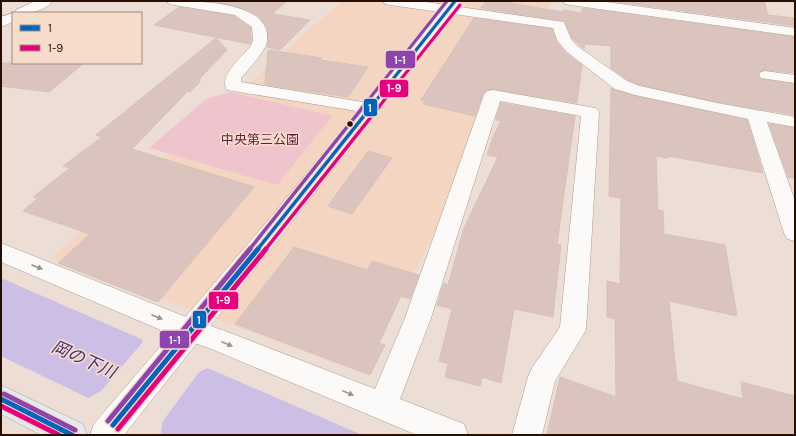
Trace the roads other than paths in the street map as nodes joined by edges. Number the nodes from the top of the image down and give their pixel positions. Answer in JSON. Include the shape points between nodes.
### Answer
{"nodes":[{"id":1,"x":45,"y":1,"type":"edge"},
{"id":2,"x":174,"y":1,"type":"edge"},
{"id":3,"x":390,"y":1,"type":"edge"},
{"id":4,"x":570,"y":1,"type":"edge"},
{"id":5,"x":451,"y":5,"type":"edge"},
{"id":6,"x":244,"y":6,"type":"edge"},
{"id":7,"x":23,"y":12,"type":"edge"},
{"id":8,"x":12,"y":18,"type":"edge"},
{"id":9,"x":1,"y":23,"type":"edge"},
{"id":10,"x":795,"y":32,"type":"edge"},
{"id":11,"x":765,"y":75,"type":"dead end"},
{"id":12,"x":795,"y":79,"type":"edge"},
{"id":13,"x":369,"y":108,"type":"junction"},
{"id":14,"x":756,"y":116,"type":"junction"},
{"id":15,"x":795,"y":122,"type":"edge"},
{"id":16,"x":795,"y":232,"type":"edge"},
{"id":17,"x":1,"y":252,"type":"edge"},
{"id":18,"x":185,"y":337,"type":"junction"},
{"id":19,"x":1,"y":399,"type":"edge"},
{"id":20,"x":382,"y":406,"type":"junction"},
{"id":21,"x":109,"y":430,"type":"edge"},
{"id":22,"x":72,"y":435,"type":"edge"},
{"id":23,"x":453,"y":435,"type":"edge"},
{"id":24,"x":527,"y":435,"type":"edge"}],
"edges":[{"from":1,"to":7,"type":"street"},
{"from":2,"to":6,"type":"street"},
{"from":3,"to":5,"type":"street"},
{"from":4,"to":10,"type":"street"},
{"from":5,"to":13,"type":"street"},
{"from":5,"to":14,"type":"street","via":[[559,25],[564,40],[572,49],[621,85]]},
{"from":6,"to":13,"type":"street","via":[[259,27],[260,41],[233,78],[233,86]]},
{"from":8,"to":9,"type":"street"},
{"from":11,"to":12,"type":"lane"},
{"from":13,"to":18,"type":"street"},
{"from":14,"to":15,"type":"street"},
{"from":14,"to":16,"type":"street"},
{"from":17,"to":18,"type":"street","one_way":true},
{"from":18,"to":20,"type":"street","one_way":true,"via":[[216,339]]},
{"from":18,"to":21,"type":"street"},
{"from":19,"to":22,"type":"main road"},
{"from":20,"to":23,"type":"street"},
{"from":20,"to":24,"type":"street","via":[[418,318],[493,95],[590,112],[573,330],[542,377]]}]}
